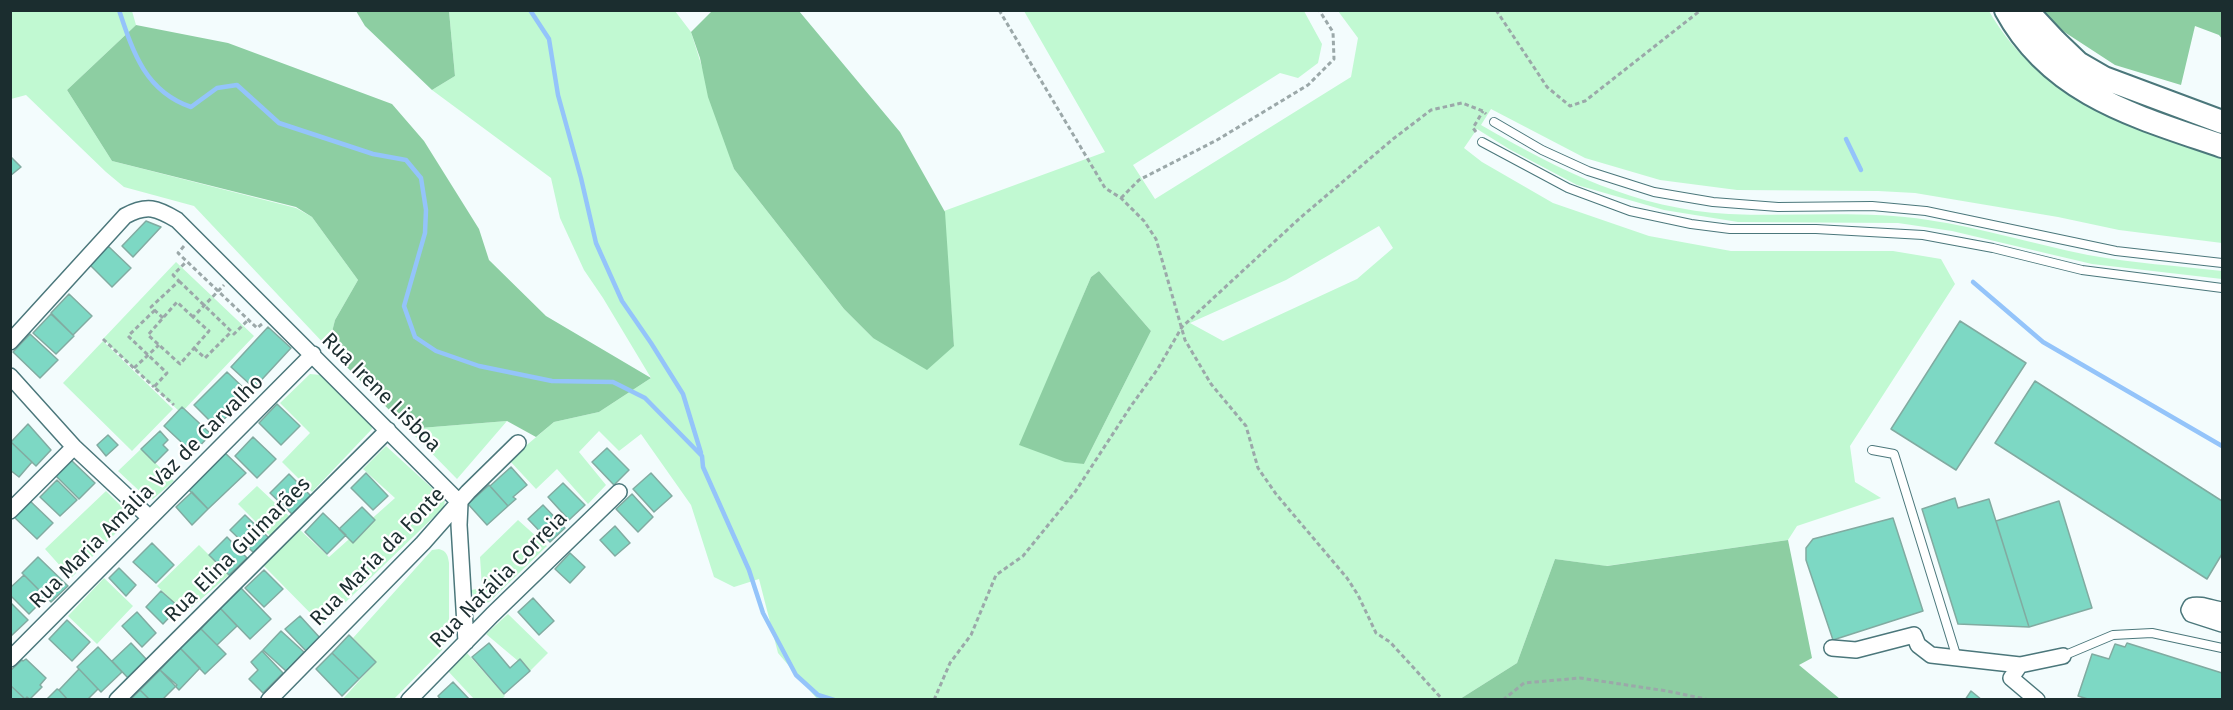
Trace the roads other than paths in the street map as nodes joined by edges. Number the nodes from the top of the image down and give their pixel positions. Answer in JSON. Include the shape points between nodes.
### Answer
{"nodes":[{"id":1,"x":2006,"y":10,"type":"edge"},
{"id":2,"x":2026,"y":10,"type":"edge"},
{"id":3,"x":1494,"y":122,"type":"dead end"},
{"id":4,"x":2223,"y":122,"type":"edge"},
{"id":5,"x":1482,"y":142,"type":"road end"},
{"id":6,"x":2223,"y":146,"type":"edge"},
{"id":7,"x":2223,"y":263,"type":"edge"},
{"id":8,"x":2223,"y":288,"type":"edge"},
{"id":9,"x":10,"y":342,"type":"edge"},
{"id":10,"x":313,"y":354,"type":"junction"},
{"id":11,"x":10,"y":376,"type":"edge"},
{"id":12,"x":388,"y":430,"type":"junction"},
{"id":13,"x":518,"y":443,"type":"dead end"},
{"id":14,"x":74,"y":447,"type":"junction"},
{"id":15,"x":1872,"y":450,"type":"dead end"},
{"id":16,"x":619,"y":492,"type":"dead end"},
{"id":17,"x":460,"y":503,"type":"junction"},
{"id":18,"x":10,"y":511,"type":"edge"},
{"id":19,"x":150,"y":518,"type":"junction"},
{"id":20,"x":2223,"y":610,"type":"edge"},
{"id":21,"x":2223,"y":624,"type":"edge"},
{"id":22,"x":466,"y":642,"type":"junction"},
{"id":23,"x":1832,"y":648,"type":"dead end"},
{"id":24,"x":2223,"y":648,"type":"edge"},
{"id":25,"x":2063,"y":656,"type":"joint"},
{"id":26,"x":1957,"y":658,"type":"junction"},
{"id":27,"x":10,"y":659,"type":"edge"},
{"id":28,"x":2020,"y":665,"type":"junction"},
{"id":29,"x":117,"y":699,"type":"edge"},
{"id":30,"x":269,"y":699,"type":"edge"},
{"id":31,"x":409,"y":699,"type":"edge"},
{"id":32,"x":2037,"y":699,"type":"edge"}],
"edges":[{"from":1,"to":6,"type":"main road","via":[[2033,48],[2060,75],[2090,95],[2126,113]]},
{"from":2,"to":4,"type":"main road","via":[[2078,63],[2104,78]]},
{"from":3,"to":7,"type":"lane","via":[[1588,171],[1654,192],[1778,207],[1872,206],[1926,211],[2116,251]]},
{"from":5,"to":8,"type":"lane","via":[[1568,188],[1630,210],[1691,224],[1730,229],[1867,230],[1950,238],[2082,270]]},
{"from":9,"to":10,"type":"street","name":"Rua Irene Lisboa","via":[[125,216],[140,208],[171,216]]},
{"from":10,"to":12,"type":"street","name":"Rua Irene Lisboa"},
{"from":10,"to":19,"type":"street","name":"Rua Maria Amália Vaz de Carvalho"},
{"from":11,"to":14,"type":"street"},
{"from":12,"to":17,"type":"street","name":"Rua Irene Lisboa"},
{"from":12,"to":29,"type":"street","name":"Rua Elina Guimarães"},
{"from":13,"to":17,"type":"street","name":"Rua Maria da Fonte"},
{"from":14,"to":18,"type":"street"},
{"from":14,"to":19,"type":"street"},
{"from":15,"to":26,"type":"lane","via":[[1894,454]]},
{"from":16,"to":22,"type":"street","name":"Rua Natália Correia"},
{"from":17,"to":22,"type":"street"},
{"from":17,"to":30,"type":"street","name":"Rua Maria da Fonte"},
{"from":19,"to":27,"type":"street","name":"Rua Maria Amália Vaz de Carvalho"},
{"from":20,"to":21,"type":"street","via":[[2197,604],[2189,610]]},
{"from":22,"to":31,"type":"street","name":"Rua Natália Correia"},
{"from":23,"to":26,"type":"street","via":[[1856,650],[1914,635],[1918,645],[1931,655]]},
{"from":24,"to":25,"type":"lane","via":[[2152,633],[2123,634]]},
{"from":25,"to":28,"type":"street"},
{"from":26,"to":28,"type":"street"},
{"from":28,"to":32,"type":"street","via":[[2011,678]]}]}
